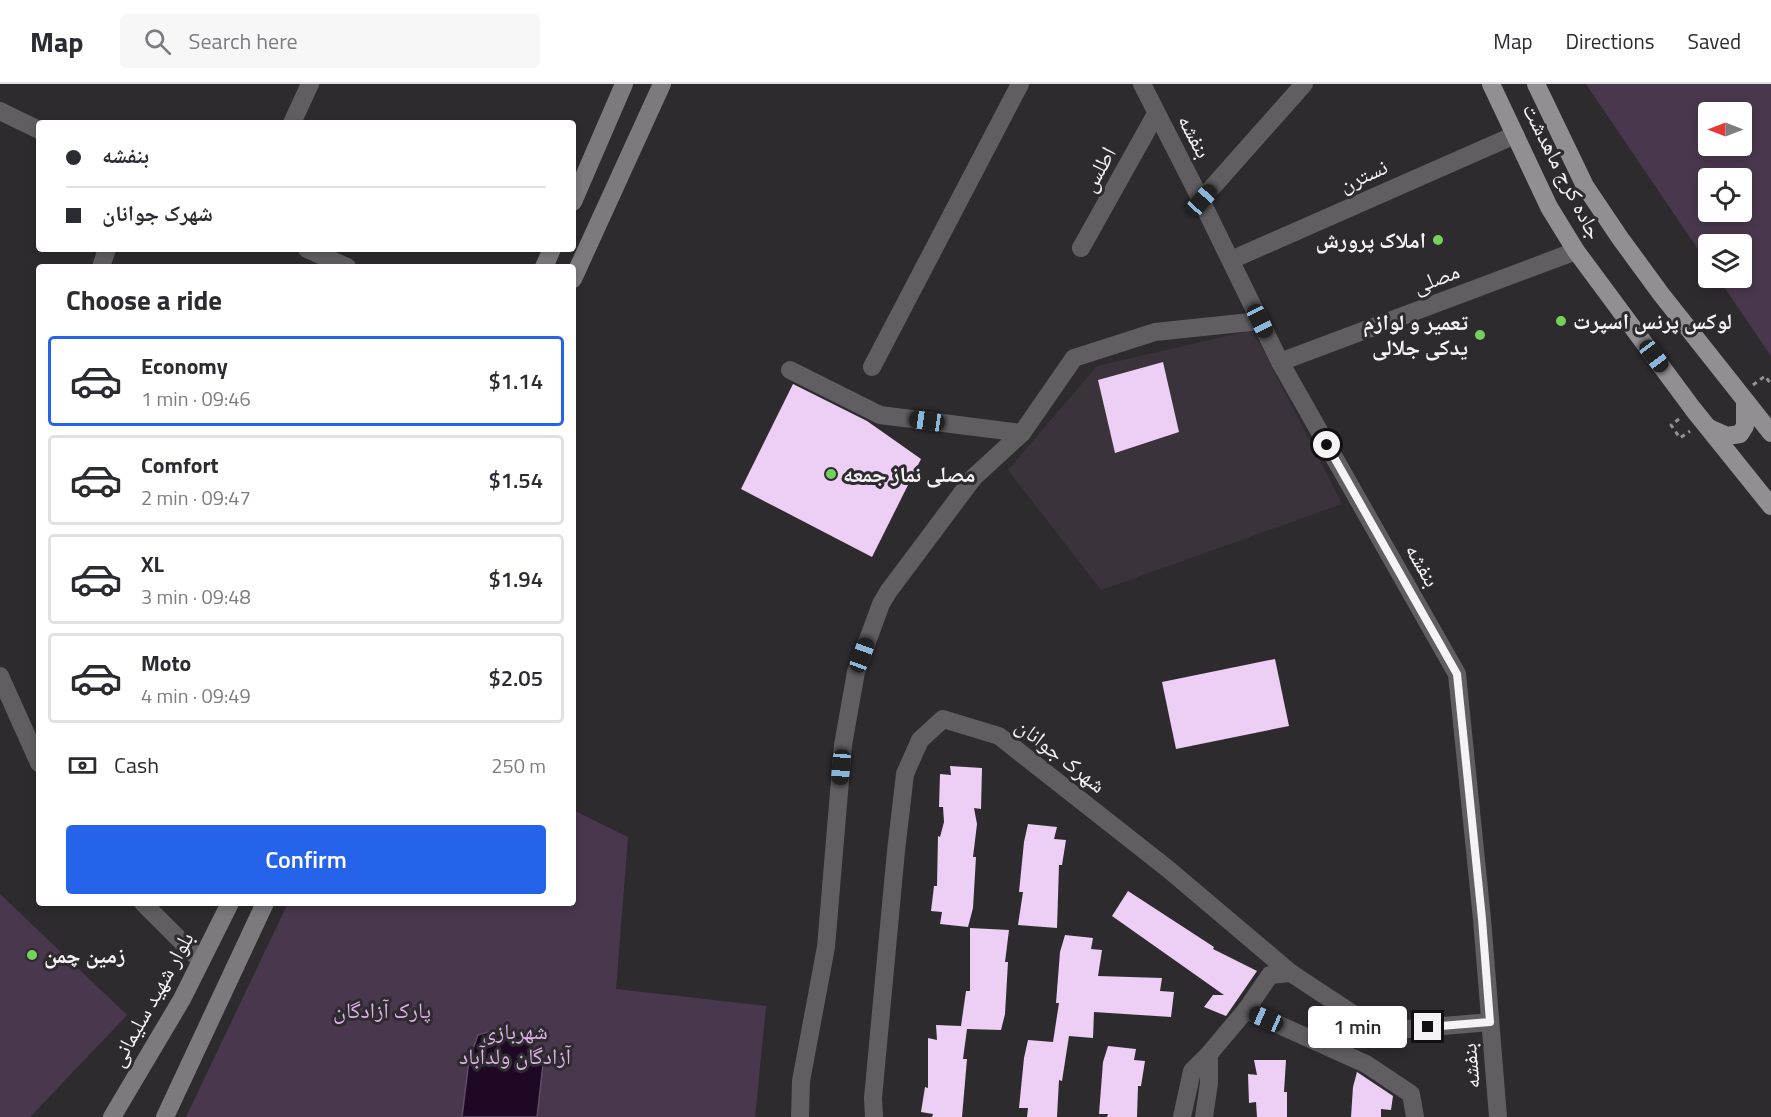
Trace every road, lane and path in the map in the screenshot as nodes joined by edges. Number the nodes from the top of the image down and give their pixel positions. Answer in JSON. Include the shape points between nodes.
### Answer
{"nodes":[{"id":1,"x":310,"y":84,"type":"edge"},
{"id":2,"x":624,"y":84,"type":"edge"},
{"id":3,"x":662,"y":84,"type":"edge"},
{"id":4,"x":1020,"y":84,"type":"edge"},
{"id":5,"x":1142,"y":84,"type":"edge"},
{"id":6,"x":1304,"y":84,"type":"edge"},
{"id":7,"x":1491,"y":84,"type":"edge"},
{"id":8,"x":1536,"y":84,"type":"edge"},
{"id":9,"x":0,"y":111,"type":"edge"},
{"id":10,"x":1156,"y":114,"type":"junction"},
{"id":11,"x":293,"y":120,"type":"edge"},
{"id":12,"x":36,"y":129,"type":"edge"},
{"id":13,"x":1515,"y":135,"type":"junction"},
{"id":14,"x":576,"y":195,"type":"edge"},
{"id":15,"x":1202,"y":200,"type":"junction"},
{"id":16,"x":1081,"y":248,"type":"dead end"},
{"id":17,"x":1575,"y":251,"type":"junction"},
{"id":18,"x":314,"y":252,"type":"edge"},
{"id":19,"x":1231,"y":260,"type":"junction"},
{"id":20,"x":340,"y":264,"type":"edge"},
{"id":21,"x":576,"y":272,"type":"edge"},
{"id":22,"x":1260,"y":321,"type":"junction"},
{"id":23,"x":1280,"y":362,"type":"junction"},
{"id":24,"x":872,"y":367,"type":"dead end"},
{"id":25,"x":790,"y":370,"type":"dead end"},
{"id":26,"x":1771,"y":384,"type":"edge"},
{"id":27,"x":1746,"y":395,"type":"junction"},
{"id":28,"x":1671,"y":425,"type":"dead end"},
{"id":29,"x":1702,"y":428,"type":"junction"},
{"id":30,"x":1771,"y":433,"type":"edge"},
{"id":31,"x":1022,"y":434,"type":"junction"},
{"id":32,"x":1771,"y":506,"type":"edge"},
{"id":33,"x":0,"y":676,"type":"edge"},
{"id":34,"x":36,"y":756,"type":"edge"},
{"id":35,"x":146,"y":906,"type":"edge"},
{"id":36,"x":228,"y":906,"type":"edge"},
{"id":37,"x":264,"y":906,"type":"edge"},
{"id":38,"x":201,"y":961,"type":"junction"},
{"id":39,"x":1291,"y":973,"type":"junction"},
{"id":40,"x":1246,"y":1010,"type":"junction"},
{"id":41,"x":1490,"y":1022,"type":"junction"},
{"id":42,"x":1209,"y":1054,"type":"junction"},
{"id":43,"x":116,"y":1114,"type":"edge"},
{"id":44,"x":165,"y":1117,"type":"edge"},
{"id":45,"x":800,"y":1117,"type":"edge"},
{"id":46,"x":874,"y":1117,"type":"edge"},
{"id":47,"x":1182,"y":1117,"type":"edge"},
{"id":48,"x":1204,"y":1117,"type":"edge"},
{"id":49,"x":1415,"y":1117,"type":"edge"},
{"id":50,"x":1498,"y":1117,"type":"edge"}],
"edges":[{"from":1,"to":11,"type":"street"},
{"from":2,"to":14,"type":"main road"},
{"from":3,"to":21,"type":"main road"},
{"from":4,"to":24,"type":"street"},
{"from":5,"to":10,"type":"street","name":"بنفشه"},
{"from":6,"to":15,"type":"street"},
{"from":7,"to":13,"type":"main road","name":"جاده کرج ماهدشت"},
{"from":8,"to":27,"type":"main road","name":"جاده کرج ماهدشت","via":[[1585,186],[1620,238],[1661,294]]},
{"from":9,"to":12,"type":"street"},
{"from":10,"to":15,"type":"street","name":"بنفشه"},
{"from":10,"to":16,"type":"street","name":"اطلس"},
{"from":13,"to":17,"type":"main road","name":"جاده کرج ماهدشت"},
{"from":13,"to":19,"type":"street","name":"نسترن"},
{"from":15,"to":19,"type":"street","name":"بنفشه"},
{"from":17,"to":23,"type":"street","name":"مصلی"},
{"from":17,"to":29,"type":"main road","name":"جاده کرج ماهدشت","via":[[1693,409]]},
{"from":18,"to":20,"type":"street"},
{"from":19,"to":22,"type":"street","name":"بنفشه"},
{"from":22,"to":23,"type":"street","name":"بنفشه"},
{"from":22,"to":31,"type":"street","via":[[1155,332],[1074,358]]},
{"from":23,"to":41,"type":"street","name":"بنفشه","via":[[1457,674]]},
{"from":25,"to":31,"type":"street","via":[[880,415]]},
{"from":26,"to":27,"type":"path","via":[[1765,376]]},
{"from":27,"to":29,"type":"main road","via":[[1746,426],[1740,434],[1727,436]]},
{"from":27,"to":30,"type":"main road","name":"جاده کرج ماهدشت"},
{"from":28,"to":29,"type":"path","via":[[1680,438]]},
{"from":29,"to":32,"type":"main road","name":"جاده کرج ماهدشت"},
{"from":31,"to":45,"type":"street","via":[[974,477],[888,592],[856,672],[843,745],[826,946],[801,1081]]},
{"from":33,"to":34,"type":"street"},
{"from":35,"to":38,"type":"street"},
{"from":36,"to":38,"type":"main road","name":"بلوار شهید سلیمانی"},
{"from":37,"to":44,"type":"main road"},
{"from":38,"to":43,"type":"main road","name":"بلوار شهید سلیمانی"},
{"from":39,"to":40,"type":"street","via":[[1270,975]]},
{"from":39,"to":41,"type":"street","name":"شهرک جوانان","via":[[1362,1020],[1408,1029]]},
{"from":39,"to":46,"type":"street","name":"شهرک جوانان","via":[[1168,869],[999,736],[943,719],[920,741],[905,774]]},
{"from":40,"to":42,"type":"street"},
{"from":40,"to":49,"type":"street","via":[[1366,1064],[1411,1094]]},
{"from":41,"to":50,"type":"street","name":"بنفشه"},
{"from":42,"to":47,"type":"street","via":[[1192,1071]]},
{"from":42,"to":48,"type":"street"}]}
